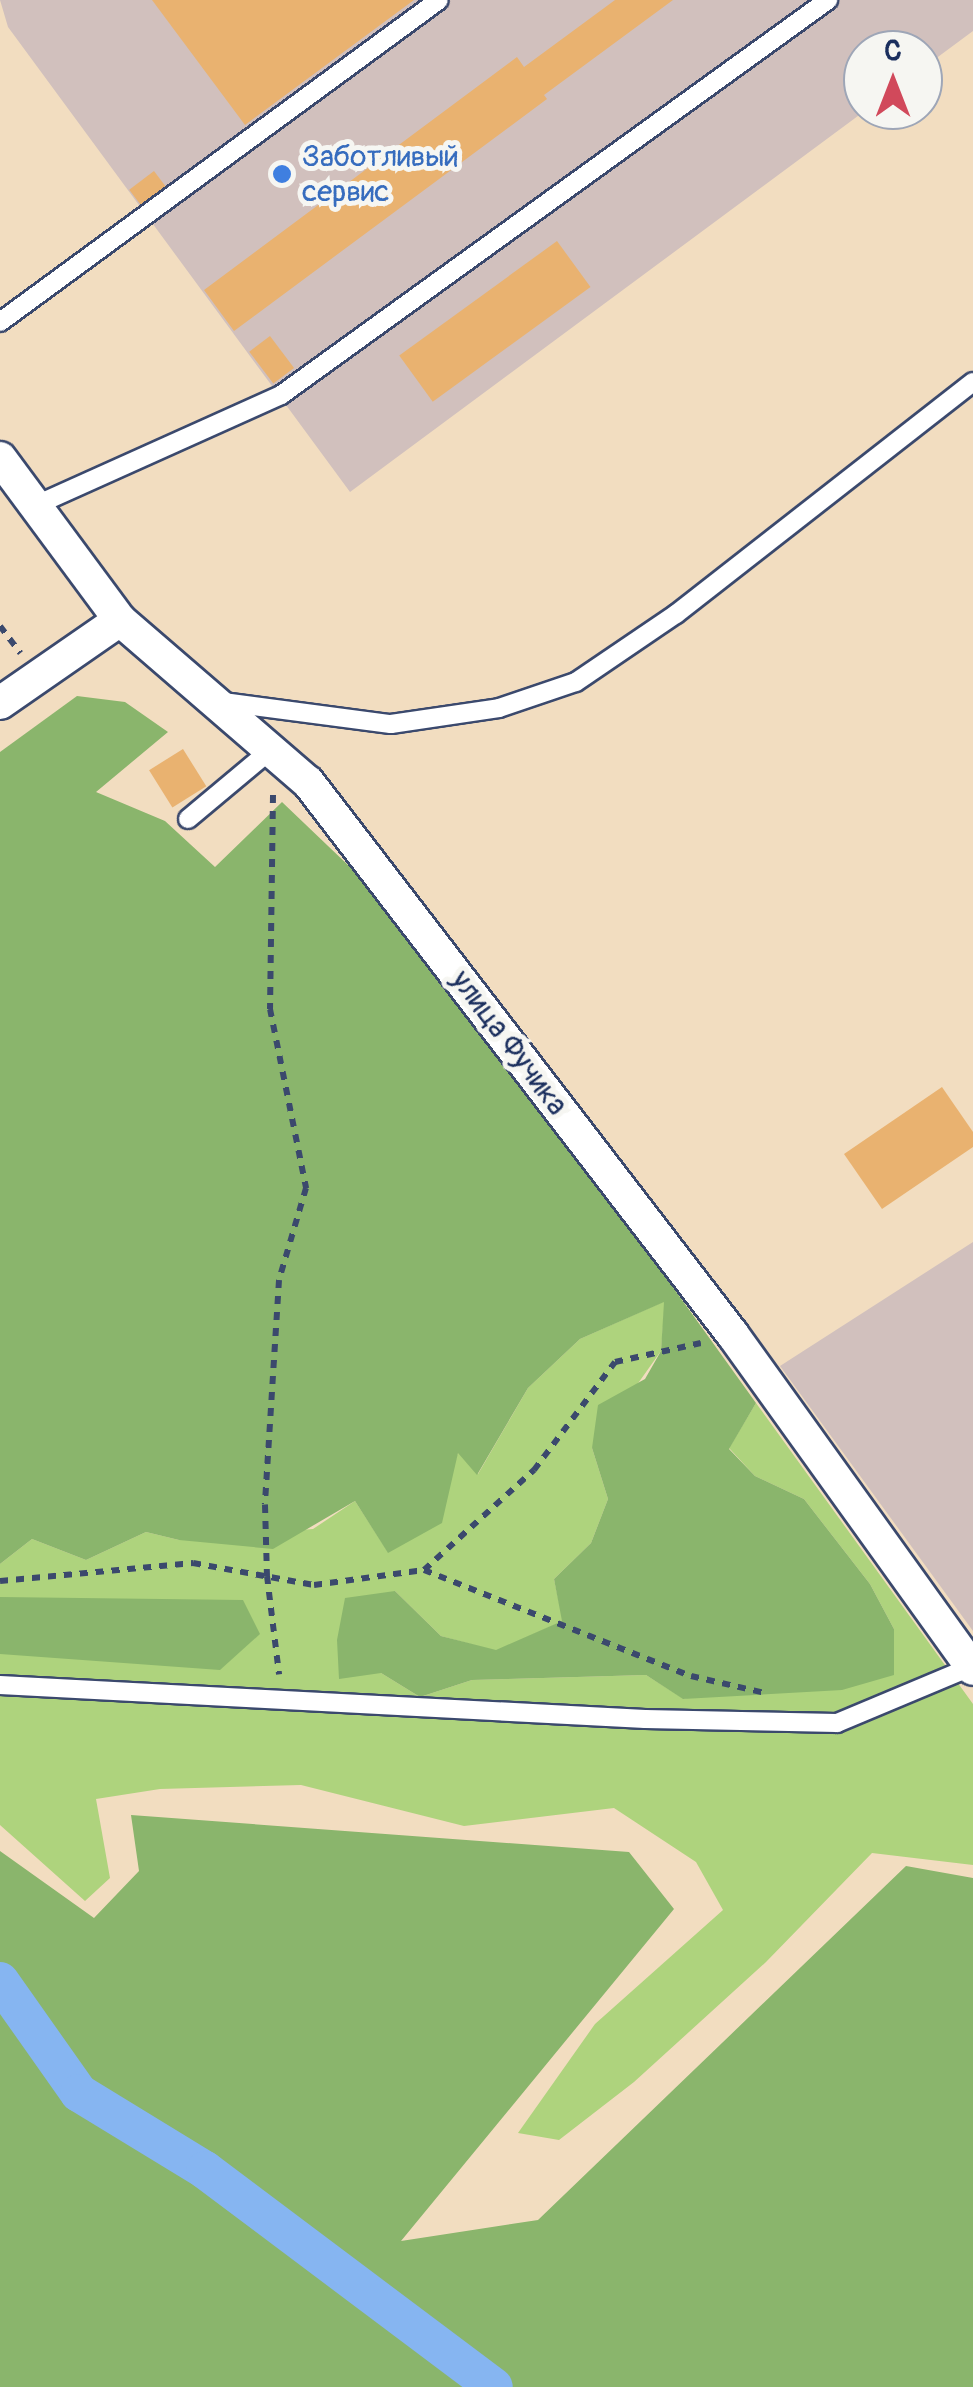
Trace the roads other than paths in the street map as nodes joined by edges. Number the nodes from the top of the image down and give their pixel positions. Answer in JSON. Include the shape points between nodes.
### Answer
{"nodes":[{"id":1,"x":439,"y":0,"type":"edge"},
{"id":2,"x":828,"y":0,"type":"edge"},
{"id":3,"x":0,"y":322,"type":"edge"},
{"id":4,"x":973,"y":382,"type":"edge"},
{"id":5,"x":0,"y":458,"type":"edge"},
{"id":6,"x":34,"y":506,"type":"junction"},
{"id":7,"x":120,"y":620,"type":"junction"},
{"id":8,"x":213,"y":700,"type":"junction"},
{"id":9,"x":0,"y":703,"type":"edge"},
{"id":10,"x":273,"y":747,"type":"junction"},
{"id":11,"x":188,"y":819,"type":"dead end"},
{"id":12,"x":972,"y":1668,"type":"edge"},
{"id":13,"x":0,"y":1685,"type":"edge"}],
"edges":[{"from":1,"to":3,"type":"lane"},
{"from":2,"to":6,"type":"lane","via":[[281,395]]},
{"from":4,"to":8,"type":"lane","via":[[676,614],[576,682],[499,708],[391,724]]},
{"from":5,"to":6,"type":"street","name":"улица Фучика"},
{"from":6,"to":7,"type":"street","name":"улица Фучика"},
{"from":7,"to":8,"type":"street","name":"улица Фучика"},
{"from":7,"to":9,"type":"street"},
{"from":8,"to":10,"type":"street","name":"улица Фучика"},
{"from":10,"to":11,"type":"lane"},
{"from":10,"to":12,"type":"street","name":"улица Фучика","via":[[308,782],[733,1336]]},
{"from":12,"to":13,"type":"lane","via":[[837,1722],[645,1719]]}]}
